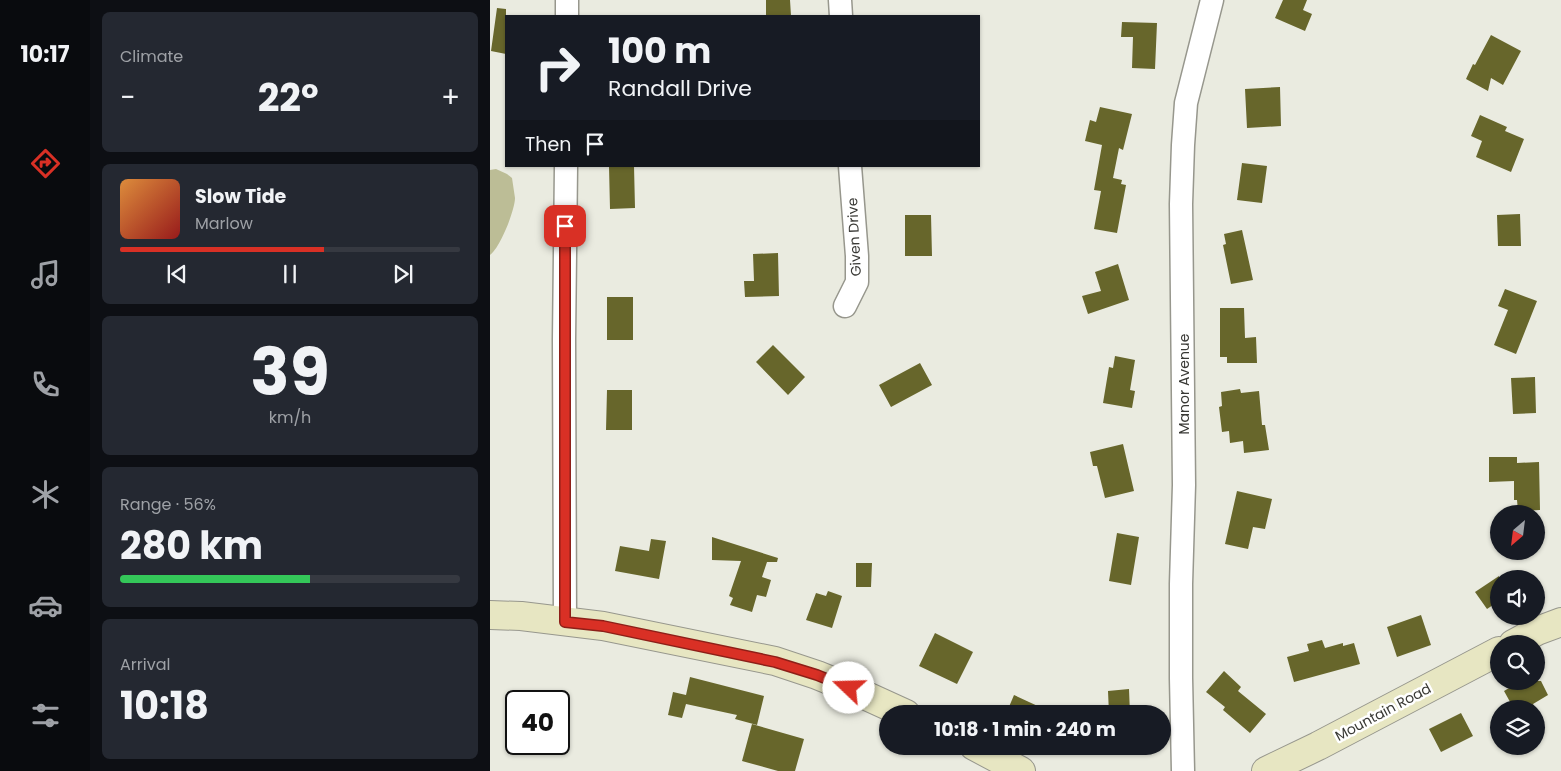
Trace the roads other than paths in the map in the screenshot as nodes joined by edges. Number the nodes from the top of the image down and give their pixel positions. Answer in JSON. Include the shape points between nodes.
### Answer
{"nodes":[{"id":1,"x":567,"y":0,"type":"edge"},
{"id":2,"x":840,"y":0,"type":"edge"},
{"id":3,"x":1212,"y":0,"type":"edge"},
{"id":4,"x":567,"y":15,"type":"edge"},
{"id":5,"x":841,"y":15,"type":"edge"},
{"id":6,"x":566,"y":167,"type":"edge"},
{"id":7,"x":850,"y":167,"type":"edge"},
{"id":8,"x":845,"y":306,"type":"dead end"},
{"id":9,"x":490,"y":615,"type":"edge"},
{"id":10,"x":565,"y":622,"type":"junction"},
{"id":11,"x":1561,"y":622,"type":"edge"},
{"id":12,"x":1530,"y":635,"type":"edge"},
{"id":13,"x":1490,"y":656,"type":"edge"},
{"id":14,"x":886,"y":705,"type":"edge"},
{"id":15,"x":991,"y":755,"type":"edge"},
{"id":16,"x":1021,"y":771,"type":"edge"},
{"id":17,"x":1183,"y":771,"type":"edge"},
{"id":18,"x":1266,"y":771,"type":"edge"}],
"edges":[{"from":1,"to":4,"type":"street"},
{"from":2,"to":5,"type":"street"},
{"from":3,"to":17,"type":"street","name":"Manor Avenue","via":[[1186,102],[1183,145]]},
{"from":6,"to":10,"type":"street"},
{"from":7,"to":8,"type":"street","name":"Given Drive","via":[[857,256],[856,282]]},
{"from":9,"to":10,"type":"street"},
{"from":10,"to":14,"type":"street","via":[[603,626],[775,662],[817,675]]},
{"from":11,"to":12,"type":"street"},
{"from":13,"to":18,"type":"street","name":"Mountain Road"},
{"from":15,"to":16,"type":"street"}]}
